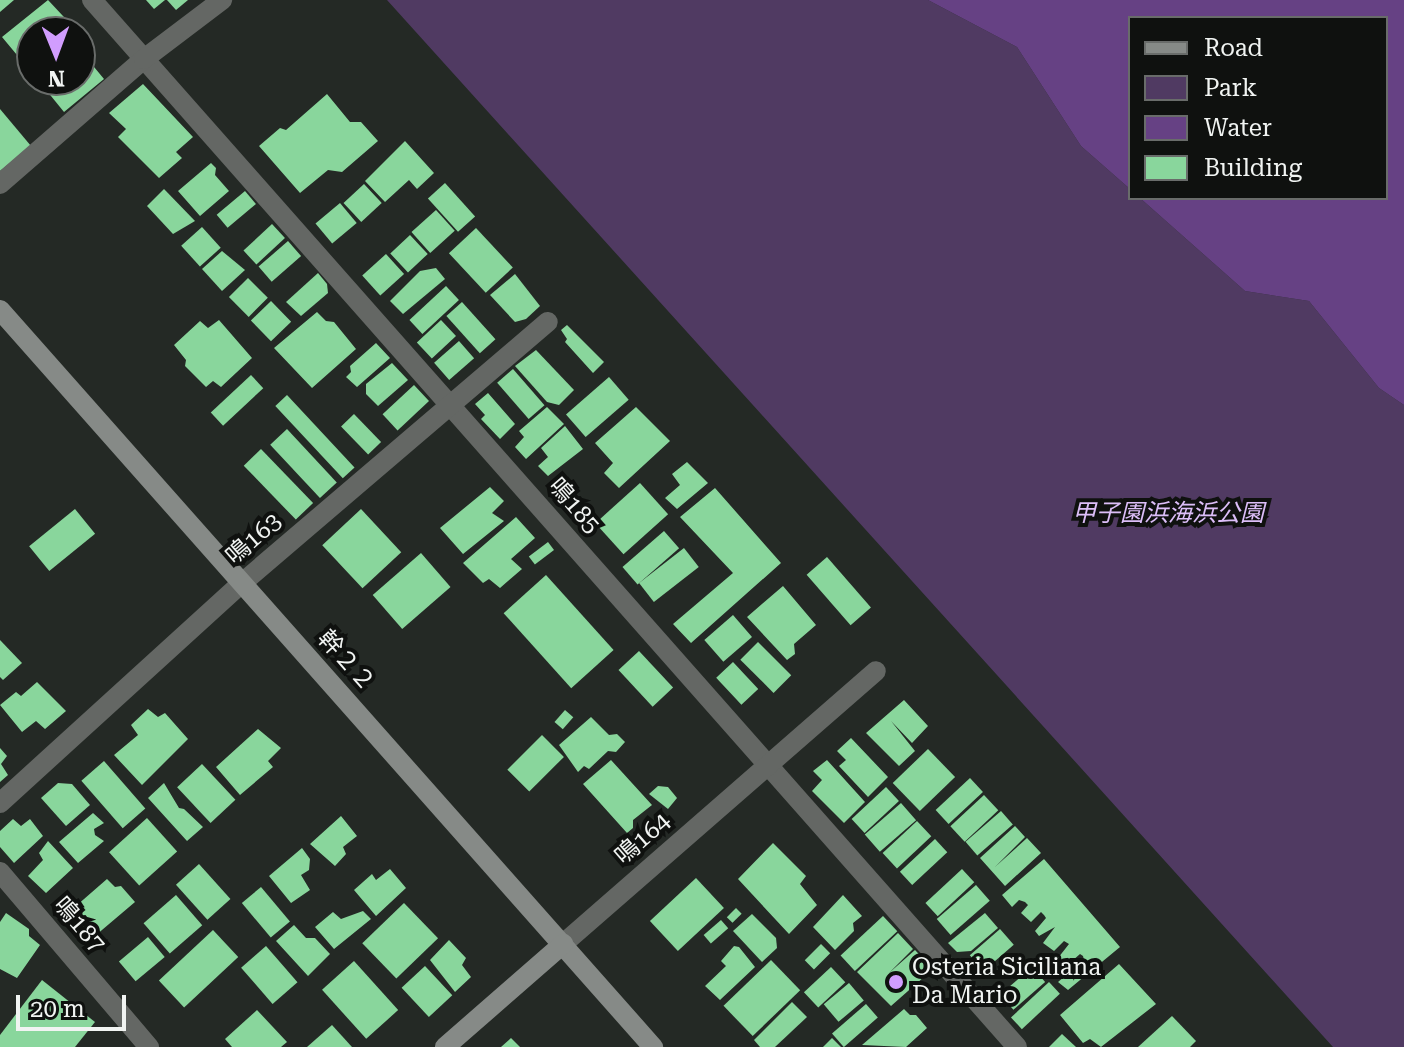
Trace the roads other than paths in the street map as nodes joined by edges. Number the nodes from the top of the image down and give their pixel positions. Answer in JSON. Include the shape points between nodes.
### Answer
{"nodes":[{"id":1,"x":92,"y":0,"type":"edge"},
{"id":2,"x":222,"y":0,"type":"edge"},
{"id":3,"x":144,"y":59,"type":"junction"},
{"id":4,"x":0,"y":184,"type":"edge"},
{"id":5,"x":0,"y":310,"type":"edge"},
{"id":6,"x":548,"y":322,"type":"dead end"},
{"id":7,"x":450,"y":404,"type":"junction"},
{"id":8,"x":242,"y":583,"type":"junction"},
{"id":9,"x":876,"y":671,"type":"dead end"},
{"id":10,"x":766,"y":764,"type":"junction"},
{"id":11,"x":0,"y":803,"type":"edge"},
{"id":12,"x":0,"y":872,"type":"edge"},
{"id":13,"x":563,"y":944,"type":"junction"},
{"id":14,"x":149,"y":1047,"type":"edge"},
{"id":15,"x":445,"y":1047,"type":"edge"},
{"id":16,"x":653,"y":1047,"type":"edge"},
{"id":17,"x":1017,"y":1047,"type":"edge"}],
"edges":[{"from":1,"to":3,"type":"street","name":"鳴185"},
{"from":2,"to":3,"type":"street"},
{"from":3,"to":4,"type":"street"},
{"from":3,"to":7,"type":"street","name":"鳴185"},
{"from":5,"to":8,"type":"street","name":"幹２２"},
{"from":6,"to":7,"type":"street","name":"鳴163"},
{"from":7,"to":8,"type":"street","name":"鳴163"},
{"from":7,"to":10,"type":"street","name":"鳴185"},
{"from":8,"to":11,"type":"street","name":"鳴163"},
{"from":8,"to":13,"type":"street","name":"幹２２"},
{"from":9,"to":10,"type":"street","name":"鳴164"},
{"from":10,"to":13,"type":"street","name":"鳴164"},
{"from":10,"to":17,"type":"street","name":"鳴185"},
{"from":12,"to":14,"type":"street","name":"鳴187"},
{"from":13,"to":15,"type":"street","name":"鳴164"},
{"from":13,"to":16,"type":"street","name":"幹２２"}]}
